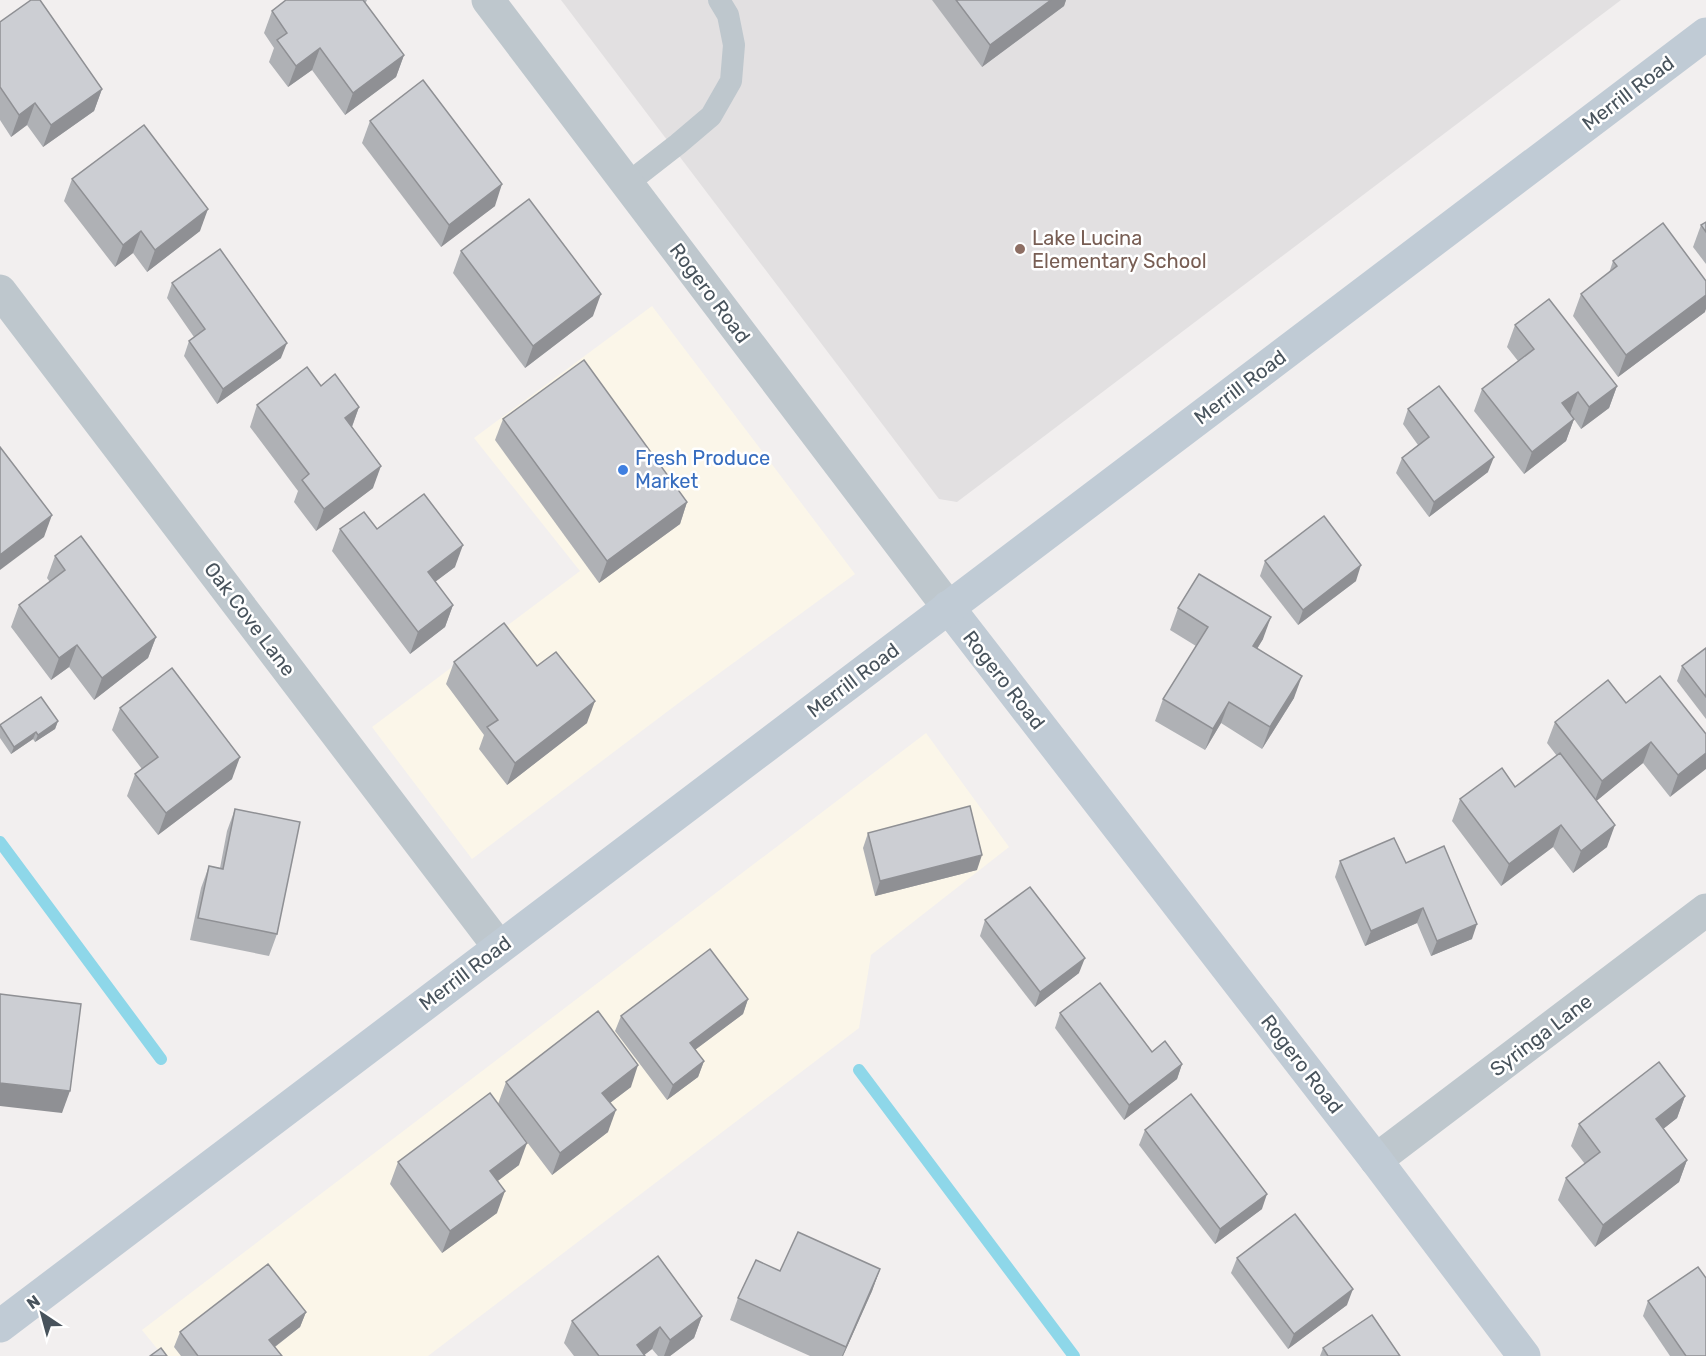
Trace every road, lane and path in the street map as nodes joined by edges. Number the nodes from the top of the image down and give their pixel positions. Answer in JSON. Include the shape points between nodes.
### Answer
{"nodes":[{"id":1,"x":488,"y":0,"type":"edge"},
{"id":2,"x":719,"y":0,"type":"edge"},
{"id":3,"x":1706,"y":34,"type":"edge"},
{"id":4,"x":628,"y":183,"type":"junction"},
{"id":5,"x":0,"y":291,"type":"edge"},
{"id":6,"x":948,"y":607,"type":"junction"},
{"id":7,"x":1706,"y":910,"type":"edge"},
{"id":8,"x":499,"y":947,"type":"junction"},
{"id":9,"x":1376,"y":1160,"type":"junction"},
{"id":10,"x":0,"y":1326,"type":"edge"},
{"id":11,"x":1524,"y":1356,"type":"edge"}],
"edges":[{"from":1,"to":4,"type":"street","name":"Rogero Road"},
{"from":2,"to":4,"type":"lane","via":[[728,15],[734,45],[731,81],[711,116]]},
{"from":3,"to":6,"type":"main road","name":"Merrill Road"},
{"from":4,"to":6,"type":"street","name":"Rogero Road"},
{"from":5,"to":8,"type":"street","name":"Oak Cove Lane"},
{"from":6,"to":8,"type":"main road","name":"Merrill Road"},
{"from":6,"to":9,"type":"main road","name":"Rogero Road"},
{"from":7,"to":9,"type":"street","name":"Syringa Lane"},
{"from":8,"to":10,"type":"main road","name":"Merrill Road"},
{"from":9,"to":11,"type":"main road","name":"Rogero Road"}]}
